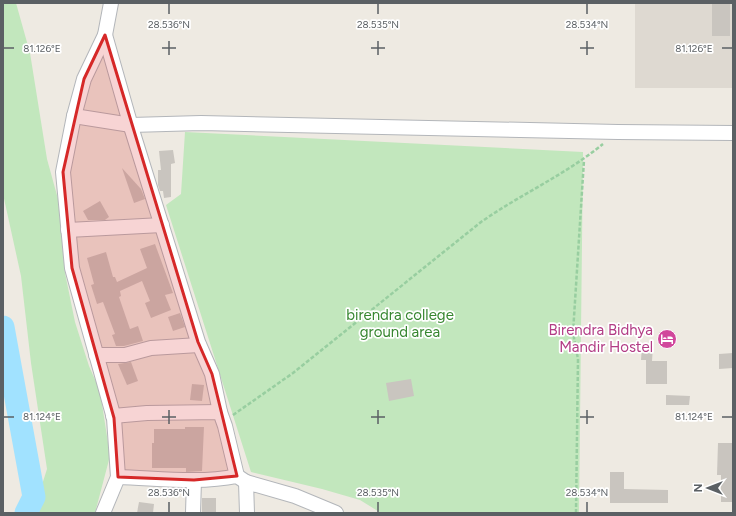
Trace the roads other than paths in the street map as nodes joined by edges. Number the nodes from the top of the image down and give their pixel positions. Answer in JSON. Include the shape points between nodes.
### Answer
{"nodes":[{"id":1,"x":111,"y":3,"type":"edge"},
{"id":2,"x":105,"y":35,"type":"junction"},
{"id":3,"x":74,"y":116,"type":"junction"},
{"id":4,"x":131,"y":125,"type":"junction"},
{"id":5,"x":733,"y":133,"type":"edge"},
{"id":6,"x":162,"y":226,"type":"junction"},
{"id":7,"x":68,"y":230,"type":"junction"},
{"id":8,"x":199,"y":345,"type":"junction"},
{"id":9,"x":96,"y":355,"type":"junction"},
{"id":10,"x":220,"y":412,"type":"junction"},
{"id":11,"x":113,"y":416,"type":"junction"},
{"id":12,"x":118,"y":477,"type":"junction"},
{"id":13,"x":241,"y":479,"type":"junction"},
{"id":14,"x":194,"y":480,"type":"junction"},
{"id":15,"x":103,"y":513,"type":"edge"},
{"id":16,"x":193,"y":513,"type":"edge"},
{"id":17,"x":247,"y":513,"type":"edge"},
{"id":18,"x":336,"y":513,"type":"edge"}],
"edges":[{"from":1,"to":2,"type":"street"},
{"from":2,"to":3,"type":"street","via":[[84,79]]},
{"from":2,"to":4,"type":"street"},
{"from":3,"to":4,"type":"street"},
{"from":3,"to":7,"type":"street","via":[[63,172]]},
{"from":4,"to":5,"type":"street","via":[[209,123]]},
{"from":4,"to":6,"type":"street"},
{"from":6,"to":7,"type":"street"},
{"from":6,"to":8,"type":"street"},
{"from":7,"to":9,"type":"street","via":[[72,268]]},
{"from":8,"to":9,"type":"street","via":[[151,348],[126,355]]},
{"from":8,"to":10,"type":"street","via":[[212,374]]},
{"from":9,"to":11,"type":"street"},
{"from":10,"to":11,"type":"street"},
{"from":10,"to":13,"type":"street"},
{"from":11,"to":12,"type":"street"},
{"from":12,"to":14,"type":"street"},
{"from":12,"to":15,"type":"street"},
{"from":13,"to":14,"type":"street"},
{"from":13,"to":17,"type":"street"},
{"from":13,"to":18,"type":"street","via":[[295,496]]},
{"from":14,"to":16,"type":"street"}]}
